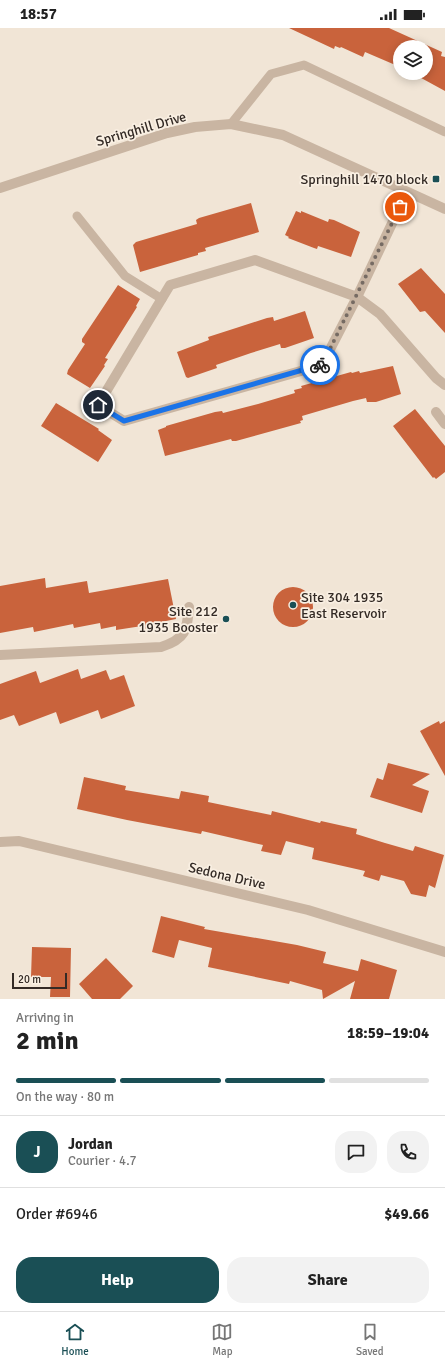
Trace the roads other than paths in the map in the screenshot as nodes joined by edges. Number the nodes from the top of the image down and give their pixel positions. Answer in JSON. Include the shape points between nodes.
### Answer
{"nodes":[{"id":1,"x":231,"y":124,"type":"junction"},
{"id":2,"x":445,"y":132,"type":"edge"},
{"id":3,"x":0,"y":188,"type":"edge"},
{"id":4,"x":407,"y":192,"type":"junction"},
{"id":5,"x":445,"y":209,"type":"edge"},
{"id":6,"x":77,"y":216,"type":"dead end"},
{"id":7,"x":357,"y":297,"type":"junction"},
{"id":8,"x":162,"y":299,"type":"junction"},
{"id":9,"x":445,"y":385,"type":"edge"},
{"id":10,"x":436,"y":412,"type":"dead end"},
{"id":11,"x":445,"y":424,"type":"edge"},
{"id":12,"x":189,"y":607,"type":"dead end"},
{"id":13,"x":0,"y":655,"type":"edge"},
{"id":14,"x":0,"y":842,"type":"edge"},
{"id":15,"x":445,"y":952,"type":"edge"}],
"edges":[{"from":1,"to":2,"type":"lane","via":[[271,74],[304,65]]},
{"from":1,"to":3,"type":"street","name":"Springhill Drive","via":[[195,127],[167,133]]},
{"from":1,"to":4,"type":"street","name":"Springhill Drive","via":[[283,136]]},
{"from":4,"to":5,"type":"street","name":"Springhill Drive"},
{"from":4,"to":7,"type":"street"},
{"from":6,"to":8,"type":"lane","via":[[124,276]]},
{"from":7,"to":8,"type":"street","via":[[255,260],[170,285]]},
{"from":7,"to":8,"type":"street","via":[[322,365],[124,421],[98,405]]},
{"from":7,"to":9,"type":"street","via":[[380,314]]},
{"from":10,"to":11,"type":"street"},
{"from":12,"to":13,"type":"street","via":[[187,628],[181,637],[161,646]]},
{"from":14,"to":15,"type":"street","name":"Sedona Drive","via":[[19,841],[308,910]]}]}
